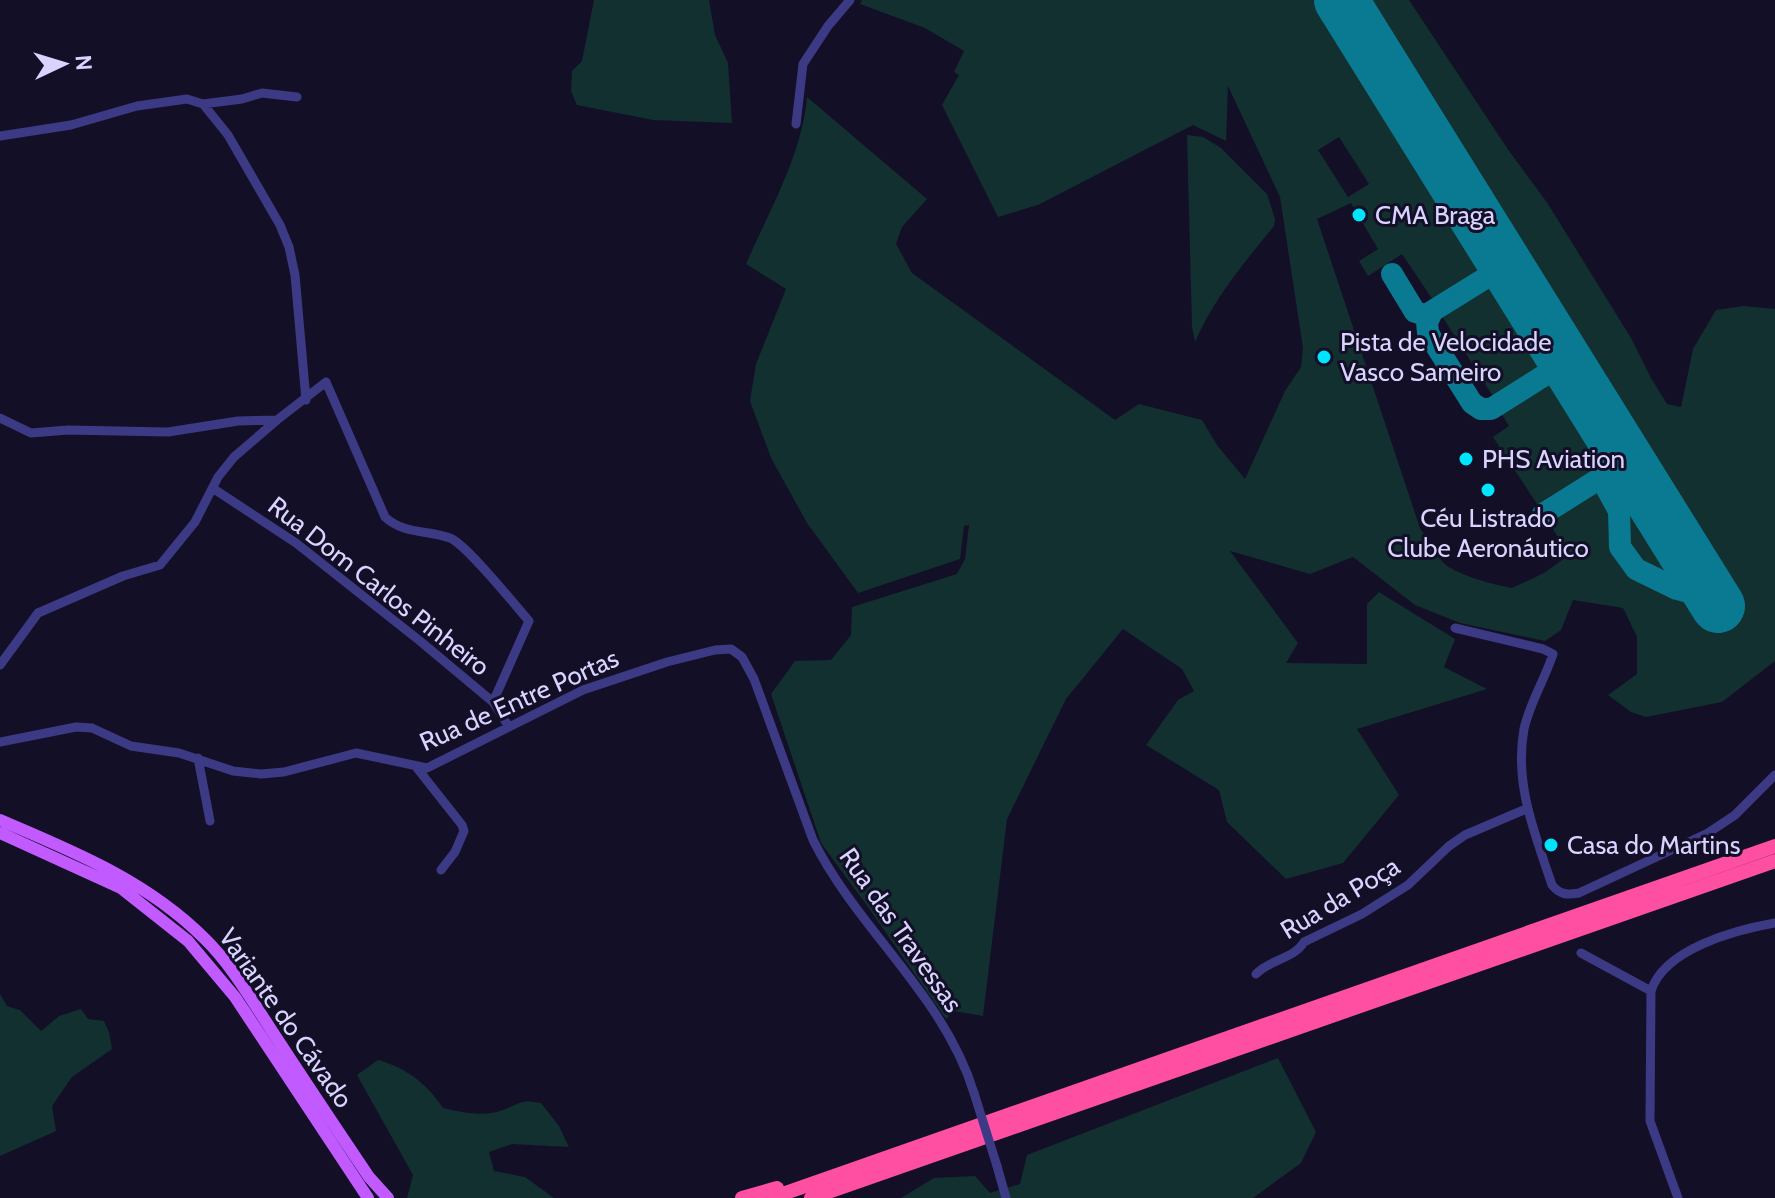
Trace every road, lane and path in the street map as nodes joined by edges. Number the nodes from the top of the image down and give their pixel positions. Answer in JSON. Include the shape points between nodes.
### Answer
{"nodes":[{"id":1,"x":850,"y":0,"type":"edge"},
{"id":2,"x":297,"y":97,"type":"dead end"},
{"id":3,"x":203,"y":104,"type":"junction"},
{"id":4,"x":796,"y":124,"type":"dead end"},
{"id":5,"x":0,"y":136,"type":"edge"},
{"id":6,"x":306,"y":400,"type":"junction"},
{"id":7,"x":0,"y":418,"type":"edge"},
{"id":8,"x":277,"y":420,"type":"junction"},
{"id":9,"x":214,"y":489,"type":"junction"},
{"id":10,"x":1455,"y":628,"type":"dead end"},
{"id":11,"x":731,"y":649,"type":"joint"},
{"id":12,"x":2,"y":658,"type":"edge"},
{"id":13,"x":493,"y":702,"type":"junction"},
{"id":14,"x":509,"y":727,"type":"junction"},
{"id":15,"x":0,"y":742,"type":"edge"},
{"id":16,"x":198,"y":758,"type":"junction"},
{"id":17,"x":417,"y":768,"type":"junction"},
{"id":18,"x":1775,"y":775,"type":"edge"},
{"id":19,"x":1526,"y":809,"type":"junction"},
{"id":20,"x":0,"y":820,"type":"edge"},
{"id":21,"x":210,"y":821,"type":"dead end"},
{"id":22,"x":0,"y":833,"type":"edge"},
{"id":23,"x":1775,"y":843,"type":"edge"},
{"id":24,"x":1775,"y":863,"type":"edge"},
{"id":25,"x":441,"y":870,"type":"dead end"},
{"id":26,"x":1775,"y":923,"type":"edge"},
{"id":27,"x":1581,"y":953,"type":"dead end"},
{"id":28,"x":1256,"y":974,"type":"dead end"},
{"id":29,"x":1651,"y":991,"type":"junction"},
{"id":30,"x":889,"y":1157,"type":"junction"},
{"id":31,"x":913,"y":1163,"type":"junction"},
{"id":32,"x":368,"y":1198,"type":"edge"},
{"id":33,"x":388,"y":1198,"type":"edge"},
{"id":34,"x":742,"y":1198,"type":"edge"},
{"id":35,"x":771,"y":1198,"type":"edge"},
{"id":36,"x":811,"y":1198,"type":"edge"},
{"id":37,"x":829,"y":1198,"type":"edge"},
{"id":38,"x":1006,"y":1198,"type":"edge"},
{"id":39,"x":1678,"y":1198,"type":"edge"}],
"edges":[{"from":1,"to":4,"type":"street","via":[[803,64]]},
{"from":2,"to":3,"type":"street","via":[[262,93]]},
{"from":3,"to":5,"type":"street","via":[[187,99],[137,106],[71,125]]},
{"from":3,"to":6,"type":"street","via":[[228,135],[289,247]]},
{"from":6,"to":8,"type":"street"},
{"from":6,"to":13,"type":"street","via":[[326,382],[385,517],[402,528],[453,539],[529,621]]},
{"from":7,"to":8,"type":"street","via":[[31,433],[168,432]]},
{"from":8,"to":9,"type":"street","via":[[234,457]]},
{"from":9,"to":12,"type":"street","via":[[160,565],[38,613]]},
{"from":9,"to":13,"type":"street","name":"Rua Dom Carlos Pinheiro","via":[[296,543]]},
{"from":10,"to":19,"type":"street","via":[[1553,654],[1524,728],[1521,769]]},
{"from":11,"to":14,"type":"street","name":"Rua de Entre Portas","via":[[667,662],[583,690]]},
{"from":11,"to":38,"type":"street","name":"Rua das Travessas","bridge":true,"via":[[754,679],[824,862],[957,1048]]},
{"from":13,"to":14,"type":"street","name":"Rua Dom Carlos Pinheiro"},
{"from":14,"to":17,"type":"street","name":"Rua de Entre Portas","via":[[441,762]]},
{"from":15,"to":16,"type":"street","name":"Rua de Entre Portas","via":[[92,728],[131,746]]},
{"from":16,"to":17,"type":"street","name":"Rua de Entre Portas","via":[[261,774],[356,753]]},
{"from":16,"to":21,"type":"street"},
{"from":17,"to":25,"type":"street","via":[[464,831]]},
{"from":18,"to":19,"type":"street","via":[[1735,815],[1708,833],[1566,895],[1552,885]]},
{"from":19,"to":28,"type":"street","name":"Rua da Poça","via":[[1465,835],[1408,885]]},
{"from":20,"to":33,"type":"main road","name":"Variante do Cávado","via":[[125,878],[205,938]]},
{"from":22,"to":32,"type":"main road","name":"Variante do Cávado","via":[[121,888],[188,941],[235,997]]},
{"from":23,"to":30,"type":"highway"},
{"from":24,"to":31,"type":"highway"},
{"from":26,"to":29,"type":"street","via":[[1682,954],[1667,964]]},
{"from":27,"to":29,"type":"street"},
{"from":29,"to":39,"type":"street","via":[[1650,1121]]},
{"from":30,"to":34,"type":"highway","via":[[869,1158]]},
{"from":30,"to":35,"type":"highway"},
{"from":31,"to":36,"type":"highway"},
{"from":31,"to":37,"type":"highway"}]}
